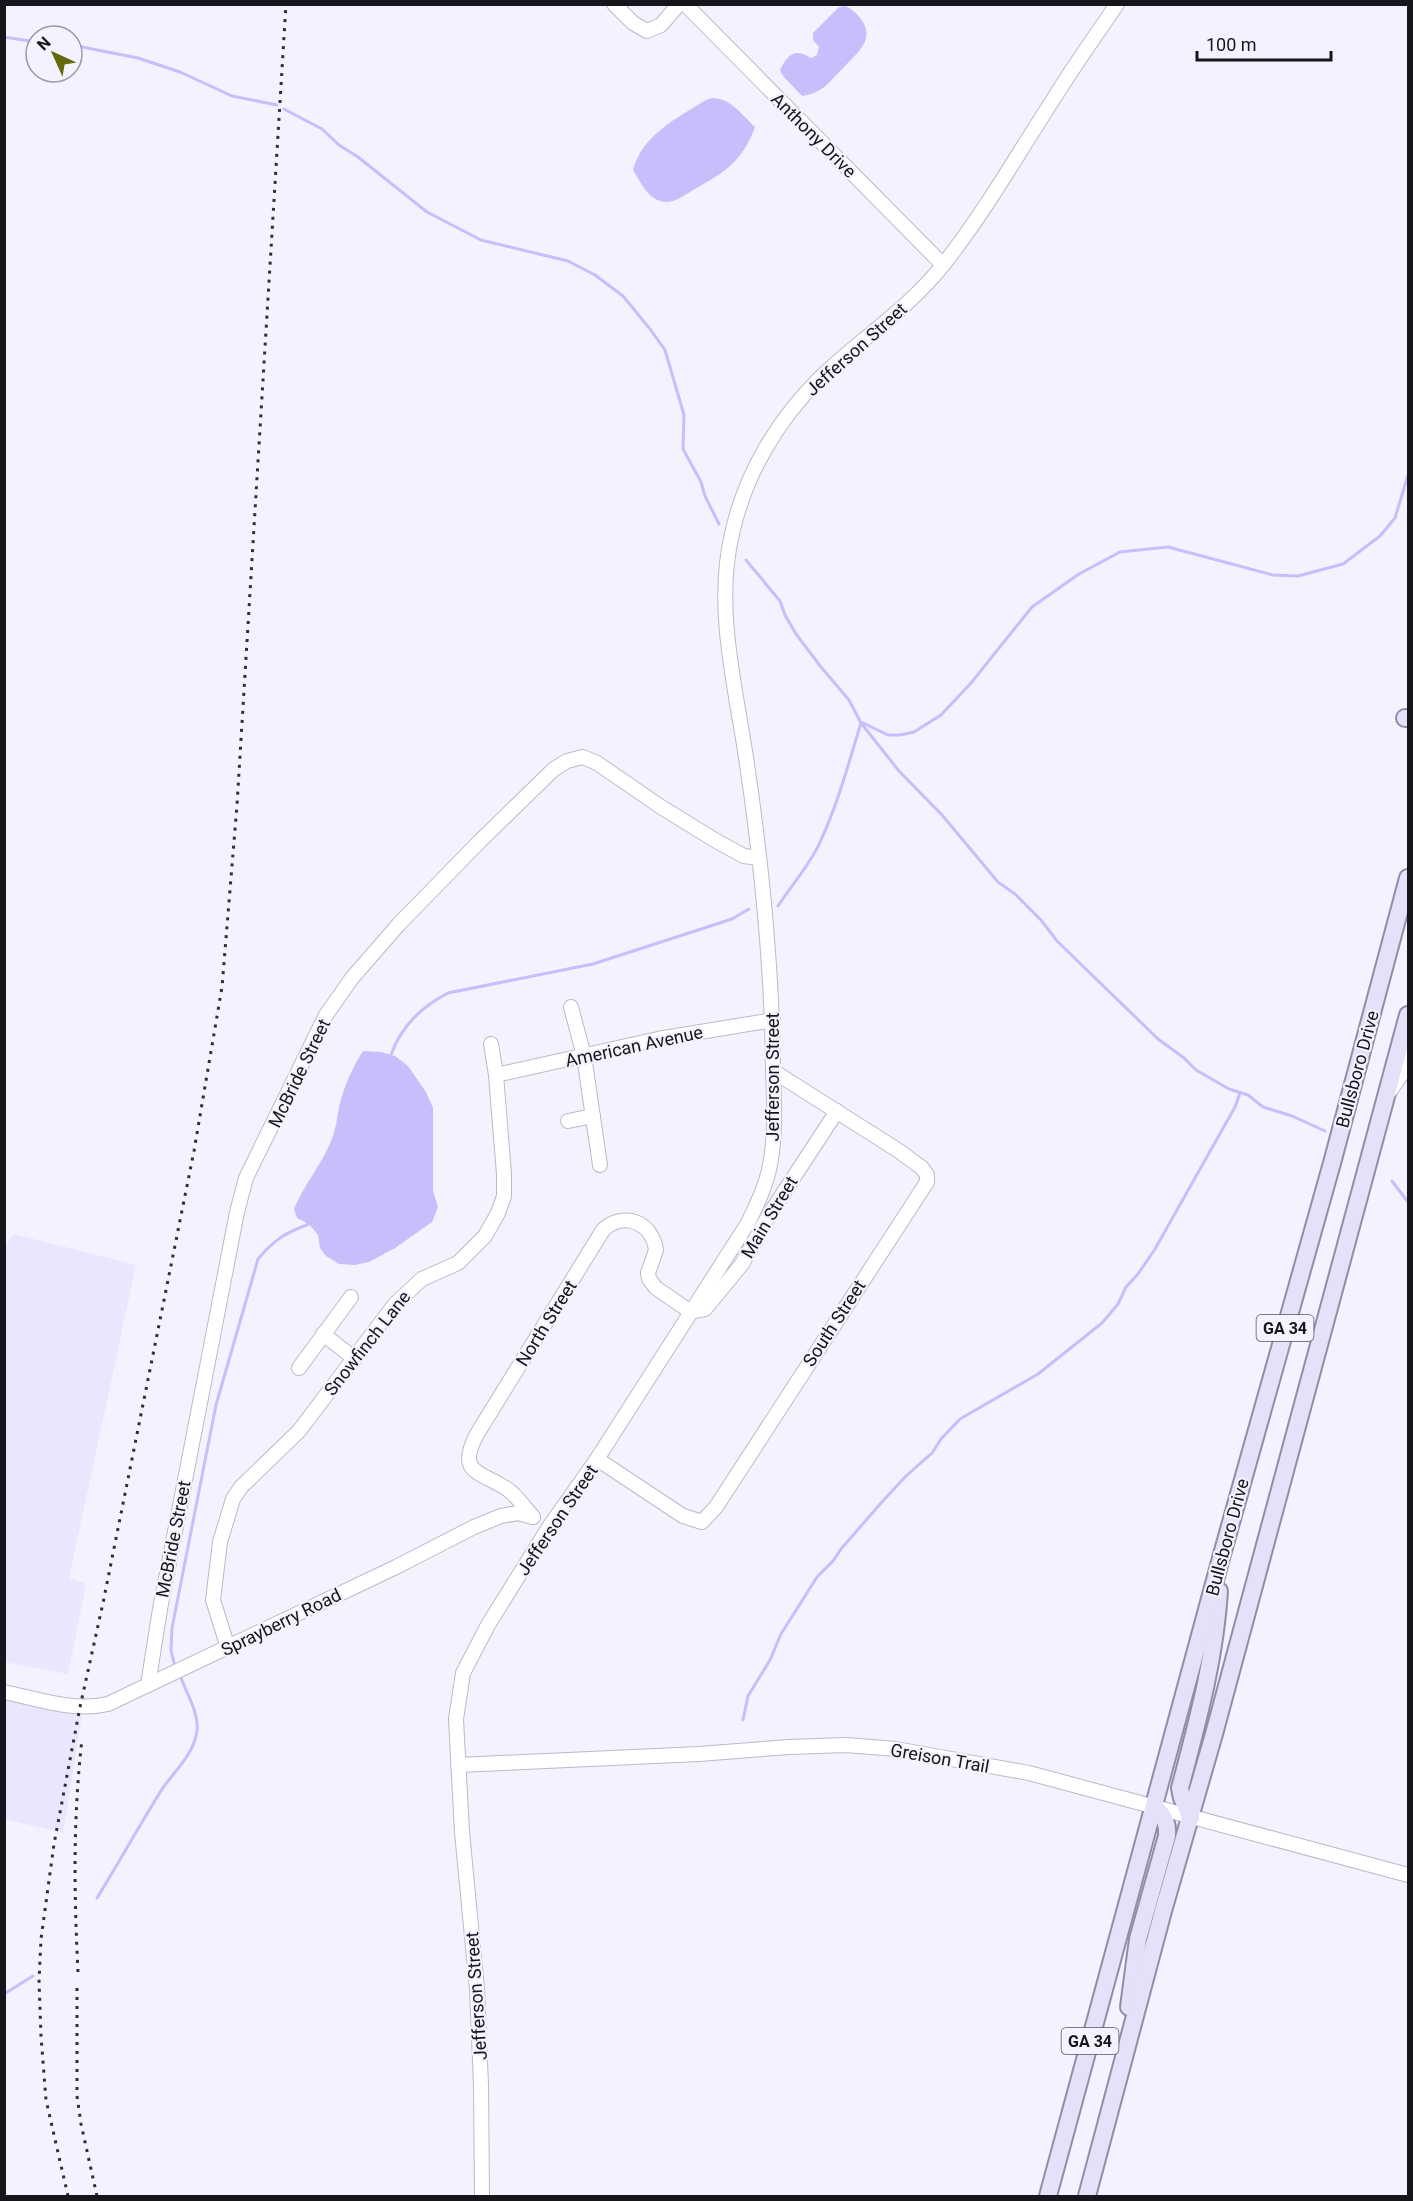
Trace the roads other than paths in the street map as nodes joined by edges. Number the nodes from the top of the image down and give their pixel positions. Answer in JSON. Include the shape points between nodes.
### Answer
{"nodes":[{"id":1,"x":614,"y":4,"type":"edge"},
{"id":2,"x":679,"y":4,"type":"edge"},
{"id":3,"x":685,"y":4,"type":"edge"},
{"id":4,"x":1117,"y":4,"type":"edge"},
{"id":5,"x":943,"y":265,"type":"junction"},
{"id":6,"x":758,"y":858,"type":"junction"},
{"id":7,"x":1408,"y":878,"type":"edge"},
{"id":8,"x":571,"y":1006,"type":"dead end"},
{"id":9,"x":1408,"y":1015,"type":"edge"},
{"id":10,"x":773,"y":1020,"type":"junction"},
{"id":11,"x":491,"y":1044,"type":"dead end"},
{"id":12,"x":1408,"y":1047,"type":"edge"},
{"id":13,"x":584,"y":1056,"type":"junction"},
{"id":14,"x":773,"y":1071,"type":"junction"},
{"id":15,"x":496,"y":1075,"type":"junction"},
{"id":16,"x":1387,"y":1095,"type":"junction"},
{"id":17,"x":837,"y":1111,"type":"junction"},
{"id":18,"x":593,"y":1116,"type":"junction"},
{"id":19,"x":568,"y":1121,"type":"dead end"},
{"id":20,"x":600,"y":1165,"type":"dead end"},
{"id":21,"x":351,"y":1297,"type":"dead end"},
{"id":22,"x":691,"y":1312,"type":"junction"},
{"id":23,"x":323,"y":1334,"type":"junction"},
{"id":24,"x":355,"y":1359,"type":"junction"},
{"id":25,"x":299,"y":1368,"type":"dead end"},
{"id":26,"x":597,"y":1459,"type":"junction"},
{"id":27,"x":533,"y":1517,"type":"junction"},
{"id":28,"x":549,"y":1527,"type":"junction"},
{"id":29,"x":1221,"y":1558,"type":"junction"},
{"id":30,"x":228,"y":1647,"type":"junction"},
{"id":31,"x":148,"y":1685,"type":"junction"},
{"id":32,"x":4,"y":1692,"type":"edge"},
{"id":33,"x":459,"y":1765,"type":"junction"},
{"id":34,"x":1154,"y":1807,"type":"junction"},
{"id":35,"x":1191,"y":1818,"type":"junction"},
{"id":36,"x":1408,"y":1875,"type":"edge"},
{"id":37,"x":1130,"y":2037,"type":"junction"},
{"id":38,"x":482,"y":2196,"type":"edge"},
{"id":39,"x":1048,"y":2196,"type":"edge"},
{"id":40,"x":1086,"y":2196,"type":"edge"}],
"edges":[{"from":1,"to":2,"type":"street","via":[[647,31],[661,25]]},
{"from":3,"to":5,"type":"street","name":"Anthony Drive"},
{"from":4,"to":5,"type":"street","name":"Jefferson Street"},
{"from":5,"to":6,"type":"street","name":"Jefferson Street","via":[[903,307],[823,376],[783,420],[748,483],[732,533],[725,582],[726,624]]},
{"from":6,"to":10,"type":"street","name":"Jefferson Street"},
{"from":6,"to":31,"type":"street","name":"McBride Street","via":[[744,856],[718,842],[597,763],[583,757],[567,761],[480,841],[352,978],[326,1015],[246,1178],[168,1563]]},
{"from":7,"to":29,"type":"main road","name":"Bullsboro Drive","number":"GA 34"},
{"from":8,"to":13,"type":"street"},
{"from":9,"to":16,"type":"main road","name":"Bullsboro Drive","number":"GA 34"},
{"from":10,"to":13,"type":"street","name":"American Avenue"},
{"from":10,"to":14,"type":"street","name":"Jefferson Street"},
{"from":11,"to":15,"type":"street","name":"Snowfinch Lane"},
{"from":12,"to":16,"type":"street","via":[[1401,1075]]},
{"from":13,"to":15,"type":"street","name":"American Avenue"},
{"from":13,"to":18,"type":"street"},
{"from":14,"to":17,"type":"street","name":"South Street"},
{"from":14,"to":22,"type":"street","name":"Jefferson Street","via":[[774,1129],[763,1191]]},
{"from":15,"to":24,"type":"street","name":"Snowfinch Lane","via":[[504,1174],[504,1196],[498,1213],[485,1236],[458,1263],[411,1287]]},
{"from":16,"to":35,"type":"main road","name":"Bullsboro Drive","number":"GA 34"},
{"from":17,"to":22,"type":"street","name":"Main Street","via":[[741,1264],[705,1309]]},
{"from":17,"to":26,"type":"street","name":"South Street","via":[[922,1168],[927,1182],[712,1513],[702,1522],[683,1516]]},
{"from":18,"to":19,"type":"street"},
{"from":18,"to":20,"type":"street"},
{"from":21,"to":23,"type":"street"},
{"from":22,"to":26,"type":"street","name":"Jefferson Street"},
{"from":22,"to":27,"type":"street","name":"North Street","via":[[649,1279],[656,1250],[651,1234],[632,1220],[610,1223],[467,1456],[474,1470],[511,1492]]},
{"from":23,"to":24,"type":"street"},
{"from":23,"to":25,"type":"street"},
{"from":24,"to":30,"type":"street","name":"Snowfinch Lane","via":[[299,1431],[233,1499],[220,1542],[213,1600]]},
{"from":26,"to":28,"type":"street","name":"Jefferson Street"},
{"from":27,"to":28,"type":"street","name":"Sprayberry Road"},
{"from":27,"to":30,"type":"street","name":"Sprayberry Road","via":[[518,1513],[474,1527]]},
{"from":28,"to":33,"type":"street","name":"Jefferson Street","via":[[488,1625],[464,1674],[456,1719]]},
{"from":29,"to":34,"type":"main road","name":"Bullsboro Drive","number":"GA 34"},
{"from":29,"to":35,"type":"main road","via":[[1213,1654],[1180,1788]]},
{"from":30,"to":31,"type":"street","name":"Sprayberry Road"},
{"from":31,"to":32,"type":"street","name":"Sprayberry Road","via":[[94,1708]]},
{"from":33,"to":34,"type":"street","name":"Greison Trail","via":[[846,1745],[896,1749],[1029,1773]]},
{"from":33,"to":38,"type":"street","name":"Jefferson Street","via":[[477,1989]]},
{"from":34,"to":35,"type":"street","name":"Greison Trail"},
{"from":34,"to":37,"type":"main road","via":[[1166,1822],[1167,1836],[1138,1940]]},
{"from":34,"to":39,"type":"main road","name":"Bullsboro Drive","number":"GA 34"},
{"from":35,"to":36,"type":"street","name":"Greison Trail"},
{"from":35,"to":37,"type":"main road","name":"Bullsboro Drive","number":"GA 34"},
{"from":37,"to":40,"type":"main road","name":"Bullsboro Drive","number":"GA 34"}]}
